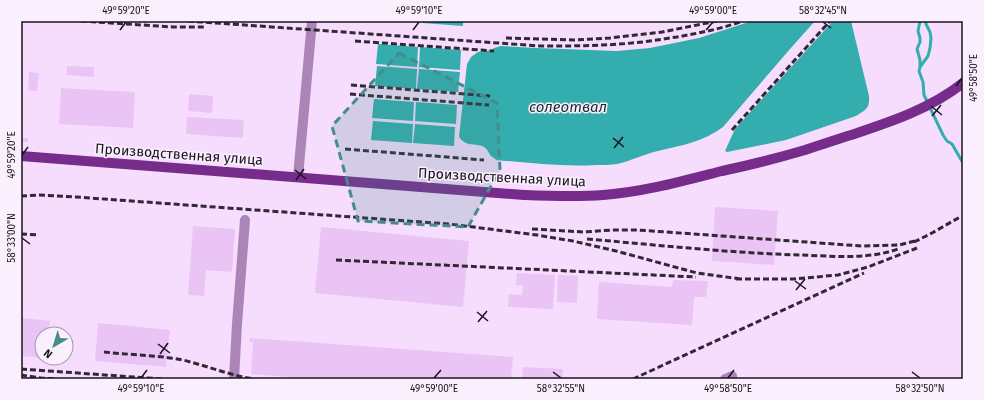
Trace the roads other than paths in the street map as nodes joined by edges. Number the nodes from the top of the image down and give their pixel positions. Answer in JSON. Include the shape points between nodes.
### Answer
{"nodes":[{"id":1,"x":312,"y":21,"type":"edge"},
{"id":2,"x":963,"y":82,"type":"edge"},
{"id":3,"x":21,"y":156,"type":"edge"},
{"id":4,"x":298,"y":177,"type":"junction"},
{"id":5,"x":245,"y":220,"type":"dead end"},
{"id":6,"x":234,"y":379,"type":"edge"}],
"edges":[{"from":1,"to":4,"type":"lane"},
{"from":2,"to":4,"type":"main road","name":"Производственная улица","via":[[939,100],[868,129],[805,150],[636,191],[603,195],[524,195]]},
{"from":3,"to":4,"type":"main road","name":"Производственная улица"},
{"from":5,"to":6,"type":"lane"}]}
